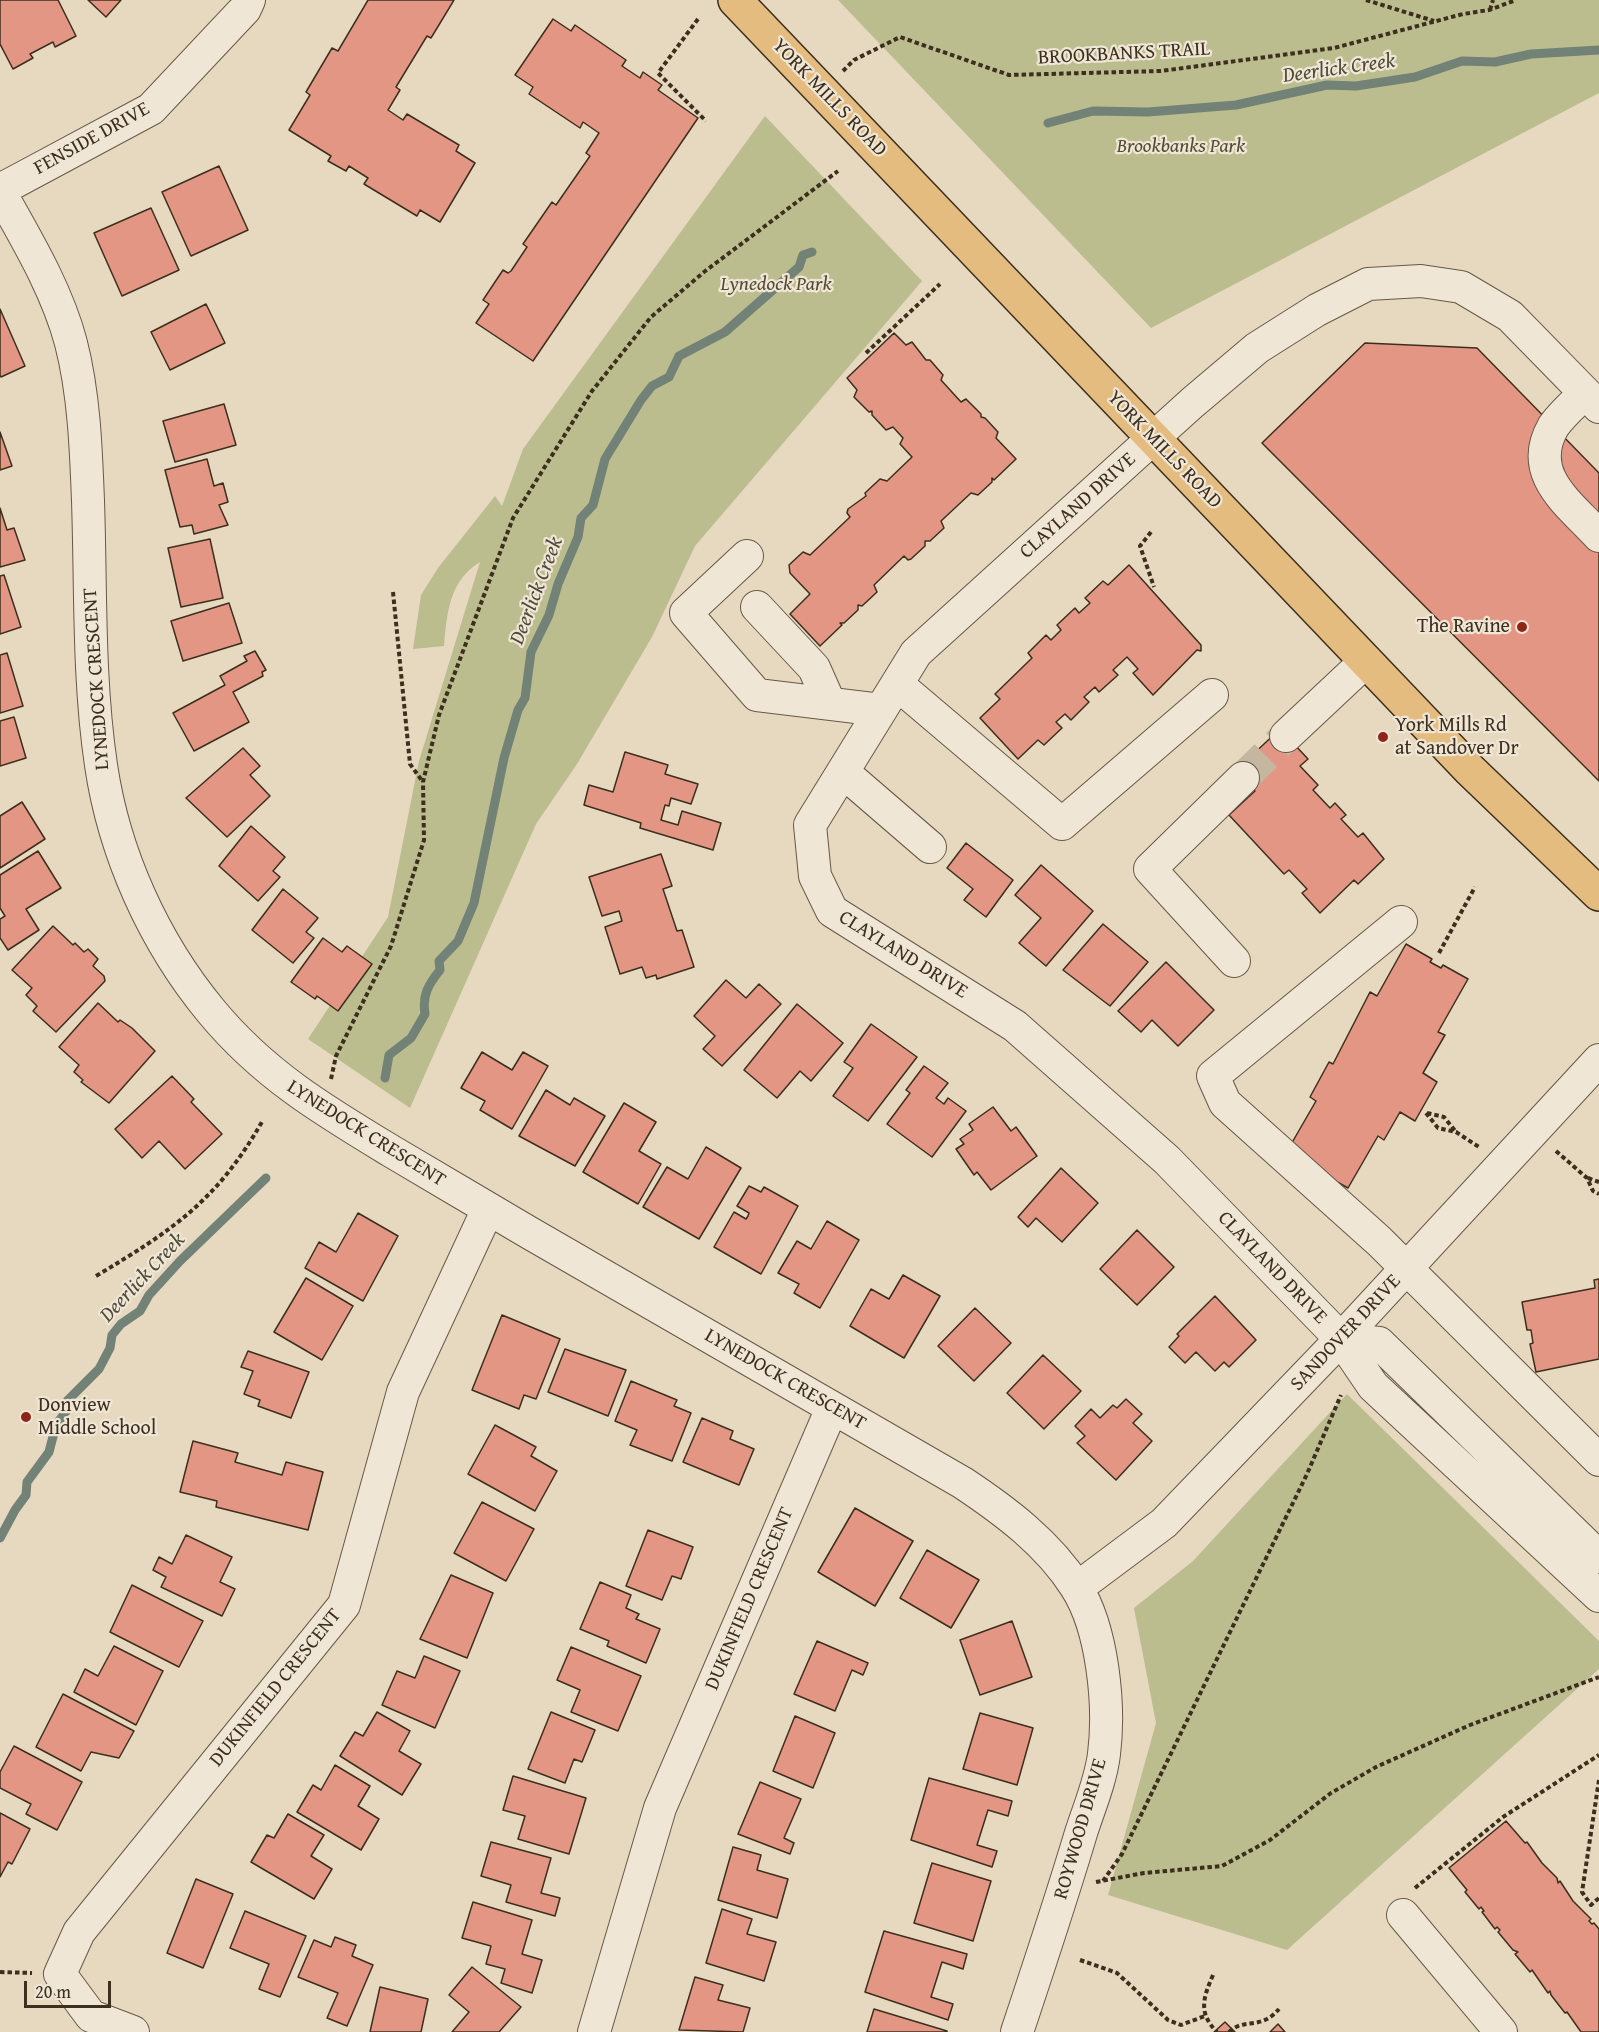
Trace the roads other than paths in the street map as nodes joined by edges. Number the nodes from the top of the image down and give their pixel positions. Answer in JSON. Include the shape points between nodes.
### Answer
{"nodes":[{"id":1,"x":249,"y":0,"type":"edge"},
{"id":2,"x":735,"y":0,"type":"edge"},
{"id":3,"x":0,"y":191,"type":"edge"},
{"id":4,"x":1592,"y":400,"type":"edge"},
{"id":5,"x":1152,"y":438,"type":"junction"},
{"id":6,"x":1599,"y":536,"type":"edge"},
{"id":7,"x":747,"y":556,"type":"dead end"},
{"id":8,"x":757,"y":607,"type":"dead end"},
{"id":9,"x":1366,"y":661,"type":"junction"},
{"id":10,"x":897,"y":684,"type":"junction"},
{"id":11,"x":1212,"y":695,"type":"dead end"},
{"id":12,"x":830,"y":704,"type":"junction"},
{"id":13,"x":881,"y":710,"type":"junction"},
{"id":14,"x":1286,"y":736,"type":"tunnel mouth"},
{"id":15,"x":843,"y":772,"type":"junction"},
{"id":16,"x":1243,"y":778,"type":"tunnel mouth"},
{"id":17,"x":930,"y":847,"type":"dead end"},
{"id":18,"x":1599,"y":894,"type":"edge"},
{"id":19,"x":1401,"y":922,"type":"dead end"},
{"id":20,"x":1234,"y":962,"type":"dead end"},
{"id":21,"x":1599,"y":1060,"type":"edge"},
{"id":22,"x":488,"y":1209,"type":"junction"},
{"id":23,"x":1406,"y":1268,"type":"junction"},
{"id":24,"x":1341,"y":1339,"type":"junction"},
{"id":25,"x":832,"y":1408,"type":"junction"},
{"id":26,"x":1599,"y":1460,"type":"edge"},
{"id":27,"x":1599,"y":1557,"type":"edge"},
{"id":28,"x":1077,"y":1588,"type":"junction"},
{"id":29,"x":1599,"y":1596,"type":"edge"},
{"id":30,"x":1403,"y":1915,"type":"road end"},
{"id":31,"x":133,"y":2032,"type":"edge"},
{"id":32,"x":594,"y":2032,"type":"edge"},
{"id":33,"x":1017,"y":2032,"type":"edge"},
{"id":34,"x":1501,"y":2032,"type":"edge"}],
"edges":[{"from":1,"to":3,"type":"street","name":"FENSIDE DRIVE","via":[[245,9],[151,109]]},
{"from":2,"to":5,"type":"main road","name":"YORK MILLS ROAD"},
{"from":3,"to":22,"type":"street","name":"LYNEDOCK CRESCENT","via":[[55,297],[78,375],[100,754],[120,846],[154,924],[213,1014],[281,1081]]},
{"from":4,"to":5,"type":"street","name":"CLAYLAND DRIVE","via":[[1510,316],[1461,287],[1421,281],[1368,284],[1257,348]]},
{"from":4,"to":6,"type":"street","via":[[1554,427],[1542,456],[1550,483]]},
{"from":5,"to":9,"type":"main road","name":"YORK MILLS ROAD"},
{"from":5,"to":10,"type":"street","name":"CLAYLAND DRIVE","via":[[916,652]]},
{"from":7,"to":12,"type":"street","via":[[686,613],[757,694]]},
{"from":8,"to":12,"type":"street","via":[[814,668]]},
{"from":9,"to":14,"type":"street"},
{"from":9,"to":18,"type":"main road","name":"YORK MILLS ROAD","via":[[1470,770]]},
{"from":10,"to":11,"type":"street","via":[[1062,825]]},
{"from":10,"to":13,"type":"street","name":"CLAYLAND DRIVE"},
{"from":12,"to":13,"type":"street"},
{"from":13,"to":15,"type":"street","name":"CLAYLAND DRIVE"},
{"from":15,"to":17,"type":"street"},
{"from":15,"to":24,"type":"street","name":"CLAYLAND DRIVE","via":[[810,825],[815,876],[832,911],[1015,1026],[1167,1160]]},
{"from":16,"to":20,"type":"street","via":[[1150,869]]},
{"from":19,"to":23,"type":"street","via":[[1213,1076],[1225,1103]]},
{"from":21,"to":23,"type":"street","name":"SANDOVER DRIVE"},
{"from":22,"to":25,"type":"street","name":"LYNEDOCK CRESCENT"},
{"from":22,"to":31,"type":"street","name":"DUKINFIELD CRESCENT","via":[[403,1392],[344,1605],[79,1932],[60,1974],[91,2016]]},
{"from":23,"to":24,"type":"street","name":"SANDOVER DRIVE"},
{"from":23,"to":26,"type":"street"},
{"from":24,"to":27,"type":"street","via":[[1379,1343]]},
{"from":24,"to":28,"type":"street","name":"SANDOVER DRIVE","via":[[1164,1523]]},
{"from":24,"to":29,"type":"street","name":"CLAYLAND DRIVE","via":[[1373,1386]]},
{"from":25,"to":28,"type":"street","name":"LYNEDOCK CRESCENT","via":[[1004,1511],[1036,1540]]},
{"from":25,"to":32,"type":"street","name":"DUKINFIELD CRESCENT","via":[[660,1808]]},
{"from":28,"to":33,"type":"street","name":"ROYWOOD DRIVE","via":[[1093,1625],[1106,1714],[1104,1757]]},
{"from":30,"to":34,"type":"street"}]}
